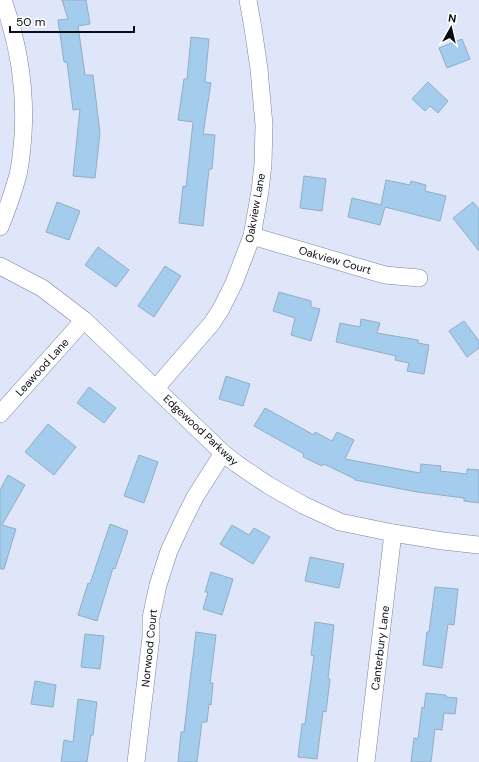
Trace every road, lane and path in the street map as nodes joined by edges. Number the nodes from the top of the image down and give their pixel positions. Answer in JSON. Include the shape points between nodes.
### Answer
{"nodes":[{"id":1,"x":3,"y":0,"type":"edge"},
{"id":2,"x":248,"y":0,"type":"edge"},
{"id":3,"x":0,"y":227,"type":"edge"},
{"id":4,"x":252,"y":236,"type":"junction"},
{"id":5,"x":0,"y":266,"type":"edge"},
{"id":6,"x":419,"y":278,"type":"dead end"},
{"id":7,"x":84,"y":320,"type":"junction"},
{"id":8,"x":156,"y":388,"type":"junction"},
{"id":9,"x":0,"y":414,"type":"edge"},
{"id":10,"x":224,"y":453,"type":"junction"},
{"id":11,"x":393,"y":533,"type":"junction"},
{"id":12,"x":479,"y":544,"type":"edge"},
{"id":13,"x":136,"y":762,"type":"edge"},
{"id":14,"x":366,"y":762,"type":"edge"}],
"edges":[{"from":1,"to":3,"type":"street","via":[[21,70],[24,116],[18,174]]},
{"from":2,"to":4,"type":"street","name":"Oakview Lane","via":[[259,69],[264,125],[263,164]]},
{"from":4,"to":6,"type":"street","name":"Oakview Court","via":[[386,275]]},
{"from":4,"to":8,"type":"street","name":"Oakview Lane","via":[[221,309]]},
{"from":5,"to":7,"type":"street","name":"Edgewood Parkway","via":[[42,288]]},
{"from":7,"to":8,"type":"street","name":"Edgewood Parkway"},
{"from":7,"to":9,"type":"street","name":"Leawood Lane"},
{"from":8,"to":10,"type":"street","name":"Edgewood Parkway"},
{"from":10,"to":11,"type":"street","name":"Edgewood Parkway","via":[[252,475],[303,505],[340,522]]},
{"from":10,"to":13,"type":"street","name":"Norwood Court","via":[[195,497],[169,551],[158,585],[151,618]]},
{"from":11,"to":12,"type":"street","name":"Edgewood Parkway"},
{"from":11,"to":14,"type":"street","name":"Canterbury Lane"}]}
